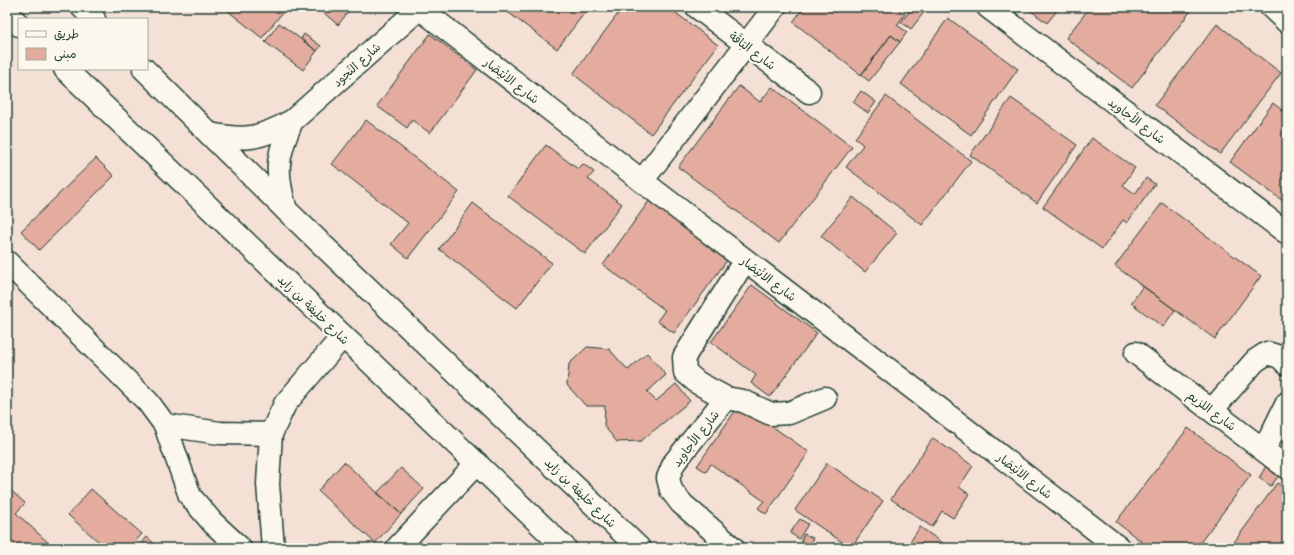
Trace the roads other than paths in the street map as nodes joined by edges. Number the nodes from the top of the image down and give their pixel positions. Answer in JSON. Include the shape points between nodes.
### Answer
{"nodes":[{"id":1,"x":82,"y":7,"type":"edge"},
{"id":2,"x":420,"y":7,"type":"edge"},
{"id":3,"x":697,"y":7,"type":"edge"},
{"id":4,"x":775,"y":7,"type":"edge"},
{"id":5,"x":988,"y":7,"type":"edge"},
{"id":6,"x":1271,"y":7,"type":"edge"},
{"id":7,"x":7,"y":13,"type":"edge"},
{"id":8,"x":93,"y":18,"type":"edge"},
{"id":9,"x":1287,"y":22,"type":"edge"},
{"id":10,"x":18,"y":24,"type":"edge"},
{"id":11,"x":746,"y":44,"type":"junction"},
{"id":12,"x":66,"y":70,"type":"edge"},
{"id":13,"x":145,"y":70,"type":"edge"},
{"id":14,"x":809,"y":92,"type":"dead end"},
{"id":15,"x":292,"y":122,"type":"junction"},
{"id":16,"x":210,"y":134,"type":"junction"},
{"id":17,"x":642,"y":181,"type":"junction"},
{"id":18,"x":286,"y":210,"type":"junction"},
{"id":19,"x":1287,"y":233,"type":"edge"},
{"id":20,"x":746,"y":260,"type":"junction"},
{"id":21,"x":7,"y":262,"type":"edge"},
{"id":22,"x":342,"y":336,"type":"junction"},
{"id":23,"x":1136,"y":353,"type":"dead end"},
{"id":24,"x":1287,"y":364,"type":"edge"},
{"id":25,"x":726,"y":398,"type":"junction"},
{"id":26,"x":825,"y":398,"type":"dead end"},
{"id":27,"x":1287,"y":403,"type":"edge"},
{"id":28,"x":1212,"y":410,"type":"junction"},
{"id":29,"x":165,"y":425,"type":"junction"},
{"id":30,"x":272,"y":434,"type":"junction"},
{"id":31,"x":1264,"y":450,"type":"junction"},
{"id":32,"x":477,"y":463,"type":"junction"},
{"id":33,"x":1287,"y":468,"type":"edge"},
{"id":34,"x":240,"y":548,"type":"edge"},
{"id":35,"x":273,"y":548,"type":"edge"},
{"id":36,"x":397,"y":548,"type":"edge"},
{"id":37,"x":565,"y":548,"type":"edge"},
{"id":38,"x":639,"y":548,"type":"edge"},
{"id":39,"x":733,"y":548,"type":"edge"},
{"id":40,"x":1119,"y":548,"type":"edge"}],
"edges":[{"from":1,"to":8,"type":"street"},
{"from":2,"to":15,"type":"street","name":"شارع النُجود"},
{"from":2,"to":17,"type":"street","name":"شارع الانْتِصَار"},
{"from":3,"to":11,"type":"street","name":"شارع البَاقَة"},
{"from":4,"to":11,"type":"street"},
{"from":5,"to":19,"type":"street","name":"شارع الأجاويد"},
{"from":6,"to":9,"type":"street"},
{"from":7,"to":10,"type":"street"},
{"from":11,"to":14,"type":"street","name":"شارع البَاقَة"},
{"from":11,"to":17,"type":"street"},
{"from":12,"to":22,"type":"street","name":"شارع خليفة بن زايد"},
{"from":13,"to":16,"type":"street","name":"شارع خليفة بن زايد"},
{"from":15,"to":16,"type":"street","name":"شارع النُجود","via":[[273,132],[252,137],[231,138]]},
{"from":15,"to":18,"type":"street","name":"شارع النُجود","via":[[282,142],[278,165],[280,188]]},
{"from":16,"to":18,"type":"street","name":"شارع خليفة بن زايد"},
{"from":17,"to":20,"type":"street","name":"شارع الانْتِصَار"},
{"from":18,"to":38,"type":"street","name":"شارع خليفة بن زايد"},
{"from":20,"to":25,"type":"street","via":[[684,357],[685,372],[698,383]]},
{"from":20,"to":40,"type":"street","name":"شارع الانْتِصَار"},
{"from":21,"to":29,"type":"street","via":[[148,402]]},
{"from":22,"to":30,"type":"street","via":[[285,404]]},
{"from":22,"to":32,"type":"street","name":"شارع خليفة بن زايد"},
{"from":23,"to":28,"type":"street","name":"شارع اللزيم"},
{"from":24,"to":28,"type":"street","via":[[1280,357],[1267,353],[1255,361]]},
{"from":25,"to":26,"type":"street","via":[[743,401],[771,414],[789,413]]},
{"from":25,"to":39,"type":"street","name":"شارع الأجاويد","via":[[674,463],[668,478],[670,490],[681,503]]},
{"from":27,"to":31,"type":"street"},
{"from":28,"to":31,"type":"street","name":"شارع اللزيم"},
{"from":29,"to":30,"type":"street","via":[[220,433]]},
{"from":29,"to":34,"type":"street","via":[[190,496],[212,522]]},
{"from":30,"to":35,"type":"street","via":[[268,484]]},
{"from":31,"to":33,"type":"street","name":"شارع اللزيم"},
{"from":32,"to":36,"type":"street"},
{"from":32,"to":37,"type":"street","name":"شارع خليفة بن زايد"}]}
